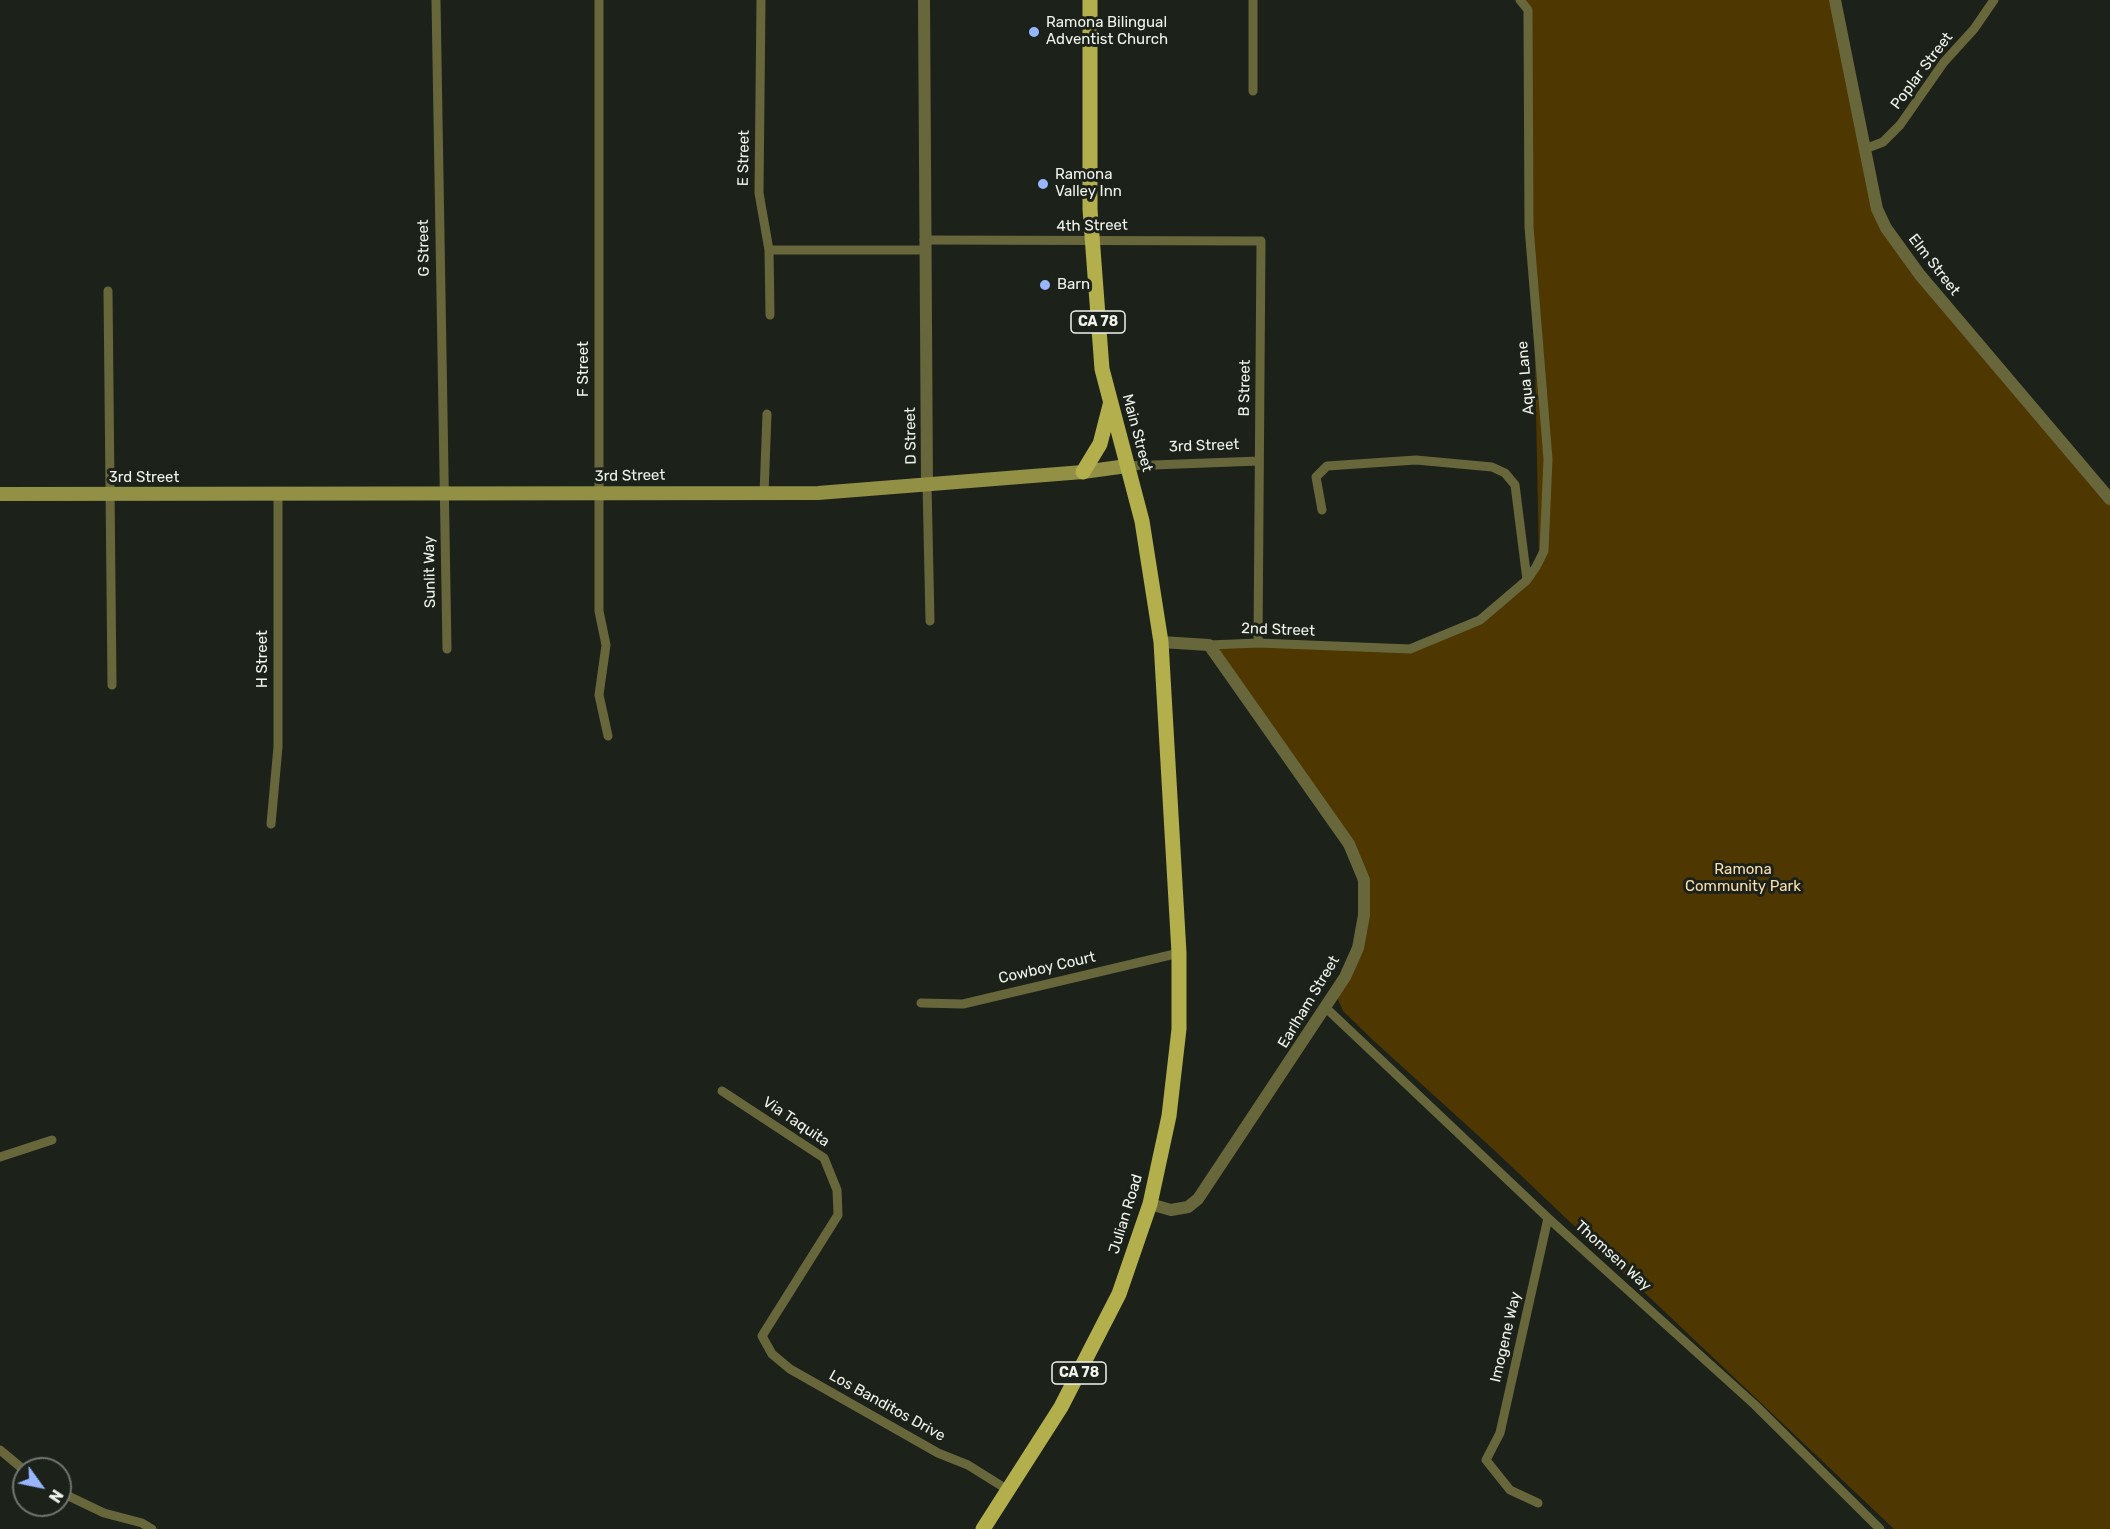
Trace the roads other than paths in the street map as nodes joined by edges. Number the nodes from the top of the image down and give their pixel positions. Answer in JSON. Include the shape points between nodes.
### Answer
{"nodes":[{"id":1,"x":435,"y":0,"type":"edge"},
{"id":2,"x":599,"y":0,"type":"edge"},
{"id":3,"x":761,"y":0,"type":"edge"},
{"id":4,"x":924,"y":0,"type":"edge"},
{"id":5,"x":1090,"y":0,"type":"edge"},
{"id":6,"x":1253,"y":0,"type":"edge"},
{"id":7,"x":1520,"y":0,"type":"edge"},
{"id":8,"x":1835,"y":0,"type":"edge"},
{"id":9,"x":1994,"y":0,"type":"edge"},
{"id":10,"x":1254,"y":91,"type":"dead end"},
{"id":11,"x":1865,"y":149,"type":"junction"},
{"id":12,"x":1091,"y":240,"type":"junction"},
{"id":13,"x":1261,"y":241,"type":"joint"},
{"id":14,"x":924,"y":245,"type":"junction"},
{"id":15,"x":769,"y":250,"type":"junction"},
{"id":16,"x":108,"y":291,"type":"dead end"},
{"id":17,"x":770,"y":315,"type":"dead end"},
{"id":18,"x":1110,"y":402,"type":"junction"},
{"id":19,"x":767,"y":414,"type":"dead end"},
{"id":20,"x":1259,"y":460,"type":"junction"},
{"id":21,"x":1127,"y":466,"type":"junction"},
{"id":22,"x":1083,"y":472,"type":"junction"},
{"id":23,"x":927,"y":484,"type":"junction"},
{"id":24,"x":599,"y":493,"type":"junction"},
{"id":25,"x":0,"y":494,"type":"edge"},
{"id":26,"x":111,"y":494,"type":"junction"},
{"id":27,"x":278,"y":494,"type":"junction"},
{"id":28,"x":764,"y":494,"type":"junction"},
{"id":29,"x":443,"y":495,"type":"junction"},
{"id":30,"x":2110,"y":498,"type":"edge"},
{"id":31,"x":1322,"y":510,"type":"dead end"},
{"id":32,"x":1527,"y":580,"type":"junction"},
{"id":33,"x":930,"y":621,"type":"dead end"},
{"id":34,"x":1161,"y":642,"type":"junction"},
{"id":35,"x":1258,"y":643,"type":"junction"},
{"id":36,"x":1209,"y":645,"type":"junction"},
{"id":37,"x":447,"y":649,"type":"dead end"},
{"id":38,"x":1394,"y":650,"type":"joint"},
{"id":39,"x":112,"y":685,"type":"dead end"},
{"id":40,"x":608,"y":736,"type":"dead end"},
{"id":41,"x":271,"y":824,"type":"dead end"},
{"id":42,"x":1175,"y":873,"type":"joint"},
{"id":43,"x":1179,"y":953,"type":"junction"},
{"id":44,"x":921,"y":1004,"type":"dead end"},
{"id":45,"x":1326,"y":1008,"type":"junction"},
{"id":46,"x":722,"y":1091,"type":"dead end"},
{"id":47,"x":52,"y":1140,"type":"dead end"},
{"id":48,"x":0,"y":1157,"type":"edge"},
{"id":49,"x":1150,"y":1204,"type":"junction"},
{"id":50,"x":1548,"y":1218,"type":"junction"},
{"id":51,"x":762,"y":1336,"type":"joint"},
{"id":52,"x":0,"y":1450,"type":"edge"},
{"id":53,"x":12,"y":1460,"type":"edge"},
{"id":54,"x":1008,"y":1490,"type":"junction"},
{"id":55,"x":72,"y":1498,"type":"edge"},
{"id":56,"x":1538,"y":1503,"type":"dead end"},
{"id":57,"x":152,"y":1529,"type":"edge"},
{"id":58,"x":983,"y":1529,"type":"edge"},
{"id":59,"x":1880,"y":1529,"type":"edge"}],
"edges":[{"from":1,"to":29,"type":"street","name":"G Street"},
{"from":2,"to":24,"type":"street","name":"F Street"},
{"from":3,"to":15,"type":"street","name":"E Street","via":[[759,194]]},
{"from":4,"to":14,"type":"street","name":"D Street"},
{"from":5,"to":12,"type":"main road","name":"Main Street","number":"CA 78"},
{"from":6,"to":10,"type":"street"},
{"from":7,"to":32,"type":"street","name":"Aqua Lane","via":[[1528,9],[1529,227],[1548,459],[1544,551]]},
{"from":8,"to":11,"type":"street","name":"Elm Street"},
{"from":9,"to":11,"type":"street","name":"Poplar Street","via":[[1900,125],[1883,142]]},
{"from":11,"to":30,"type":"street","name":"Elm Street","via":[[1886,228],[1920,275]]},
{"from":12,"to":13,"type":"street","name":"4th Street"},
{"from":12,"to":14,"type":"street","name":"4th Street"},
{"from":12,"to":18,"type":"main road","name":"Main Street","number":"CA 78","via":[[1102,369]]},
{"from":13,"to":20,"type":"street","name":"B Street"},
{"from":14,"to":15,"type":"street","name":"4th Street"},
{"from":14,"to":23,"type":"street","name":"D Street"},
{"from":15,"to":17,"type":"street","name":"E Street"},
{"from":16,"to":26,"type":"street"},
{"from":18,"to":21,"type":"main road","name":"Main Street","number":"CA 78"},
{"from":18,"to":22,"type":"main road","via":[[1100,444]]},
{"from":19,"to":28,"type":"street"},
{"from":20,"to":21,"type":"street","name":"3rd Street"},
{"from":20,"to":35,"type":"street","name":"B Street"},
{"from":21,"to":22,"type":"main road","name":"3rd Street"},
{"from":21,"to":34,"type":"main road","name":"Main Street","number":"CA 78","via":[[1149,563]]},
{"from":22,"to":23,"type":"main road","name":"3rd Street"},
{"from":23,"to":28,"type":"main road","name":"3rd Street"},
{"from":23,"to":33,"type":"street","name":"D Street"},
{"from":24,"to":28,"type":"main road","name":"3rd Street"},
{"from":24,"to":29,"type":"main road","name":"3rd Street"},
{"from":24,"to":40,"type":"street","name":"F Street","via":[[599,611],[606,645],[599,695]]},
{"from":25,"to":26,"type":"main road","name":"3rd Street"},
{"from":26,"to":27,"type":"main road","name":"3rd Street"},
{"from":26,"to":39,"type":"street"},
{"from":27,"to":29,"type":"main road","name":"3rd Street"},
{"from":27,"to":41,"type":"street","name":"H Street","via":[[278,747]]},
{"from":29,"to":37,"type":"street","name":"Sunlit Way"},
{"from":31,"to":32,"type":"street","via":[[1316,477],[1327,466],[1416,460],[1492,467],[1515,485]]},
{"from":32,"to":38,"type":"street","name":"Aqua Lane","via":[[1480,620],[1410,649]]},
{"from":34,"to":36,"type":"street","name":"2nd Street"},
{"from":34,"to":42,"type":"main road","name":"Main Street","number":"CA 78"},
{"from":35,"to":36,"type":"street","name":"2nd Street"},
{"from":35,"to":38,"type":"street","name":"2nd Street"},
{"from":36,"to":45,"type":"street","name":"Earlham Street","via":[[1349,844],[1360,867],[1364,915],[1358,948]]},
{"from":42,"to":43,"type":"main road","name":"Julian Road","number":"CA 78"},
{"from":43,"to":44,"type":"street","name":"Cowboy Court","via":[[963,1004]]},
{"from":43,"to":49,"type":"main road","name":"Julian Road","number":"CA 78","via":[[1179,1029],[1169,1116]]},
{"from":45,"to":49,"type":"street","name":"Earlham Street","via":[[1198,1199],[1188,1207],[1171,1210]]},
{"from":45,"to":50,"type":"street","name":"Thomsen Way"},
{"from":46,"to":51,"type":"street","name":"Via Taquita","via":[[824,1158],[837,1190],[838,1215]]},
{"from":47,"to":48,"type":"street"},
{"from":49,"to":54,"type":"main road","name":"Julian Road","number":"CA 78","via":[[1110,1316],[1061,1407]]},
{"from":50,"to":56,"type":"street","name":"Imogene Way","via":[[1500,1433],[1486,1460],[1510,1490]]},
{"from":50,"to":59,"type":"street","name":"Thomsen Way","via":[[1755,1405]]},
{"from":51,"to":54,"type":"street","name":"Los Banditos Drive","via":[[772,1354],[790,1369]]},
{"from":52,"to":53,"type":"street"},
{"from":54,"to":58,"type":"main road","name":"Julian Road","number":"CA 78"},
{"from":55,"to":57,"type":"street"}]}
